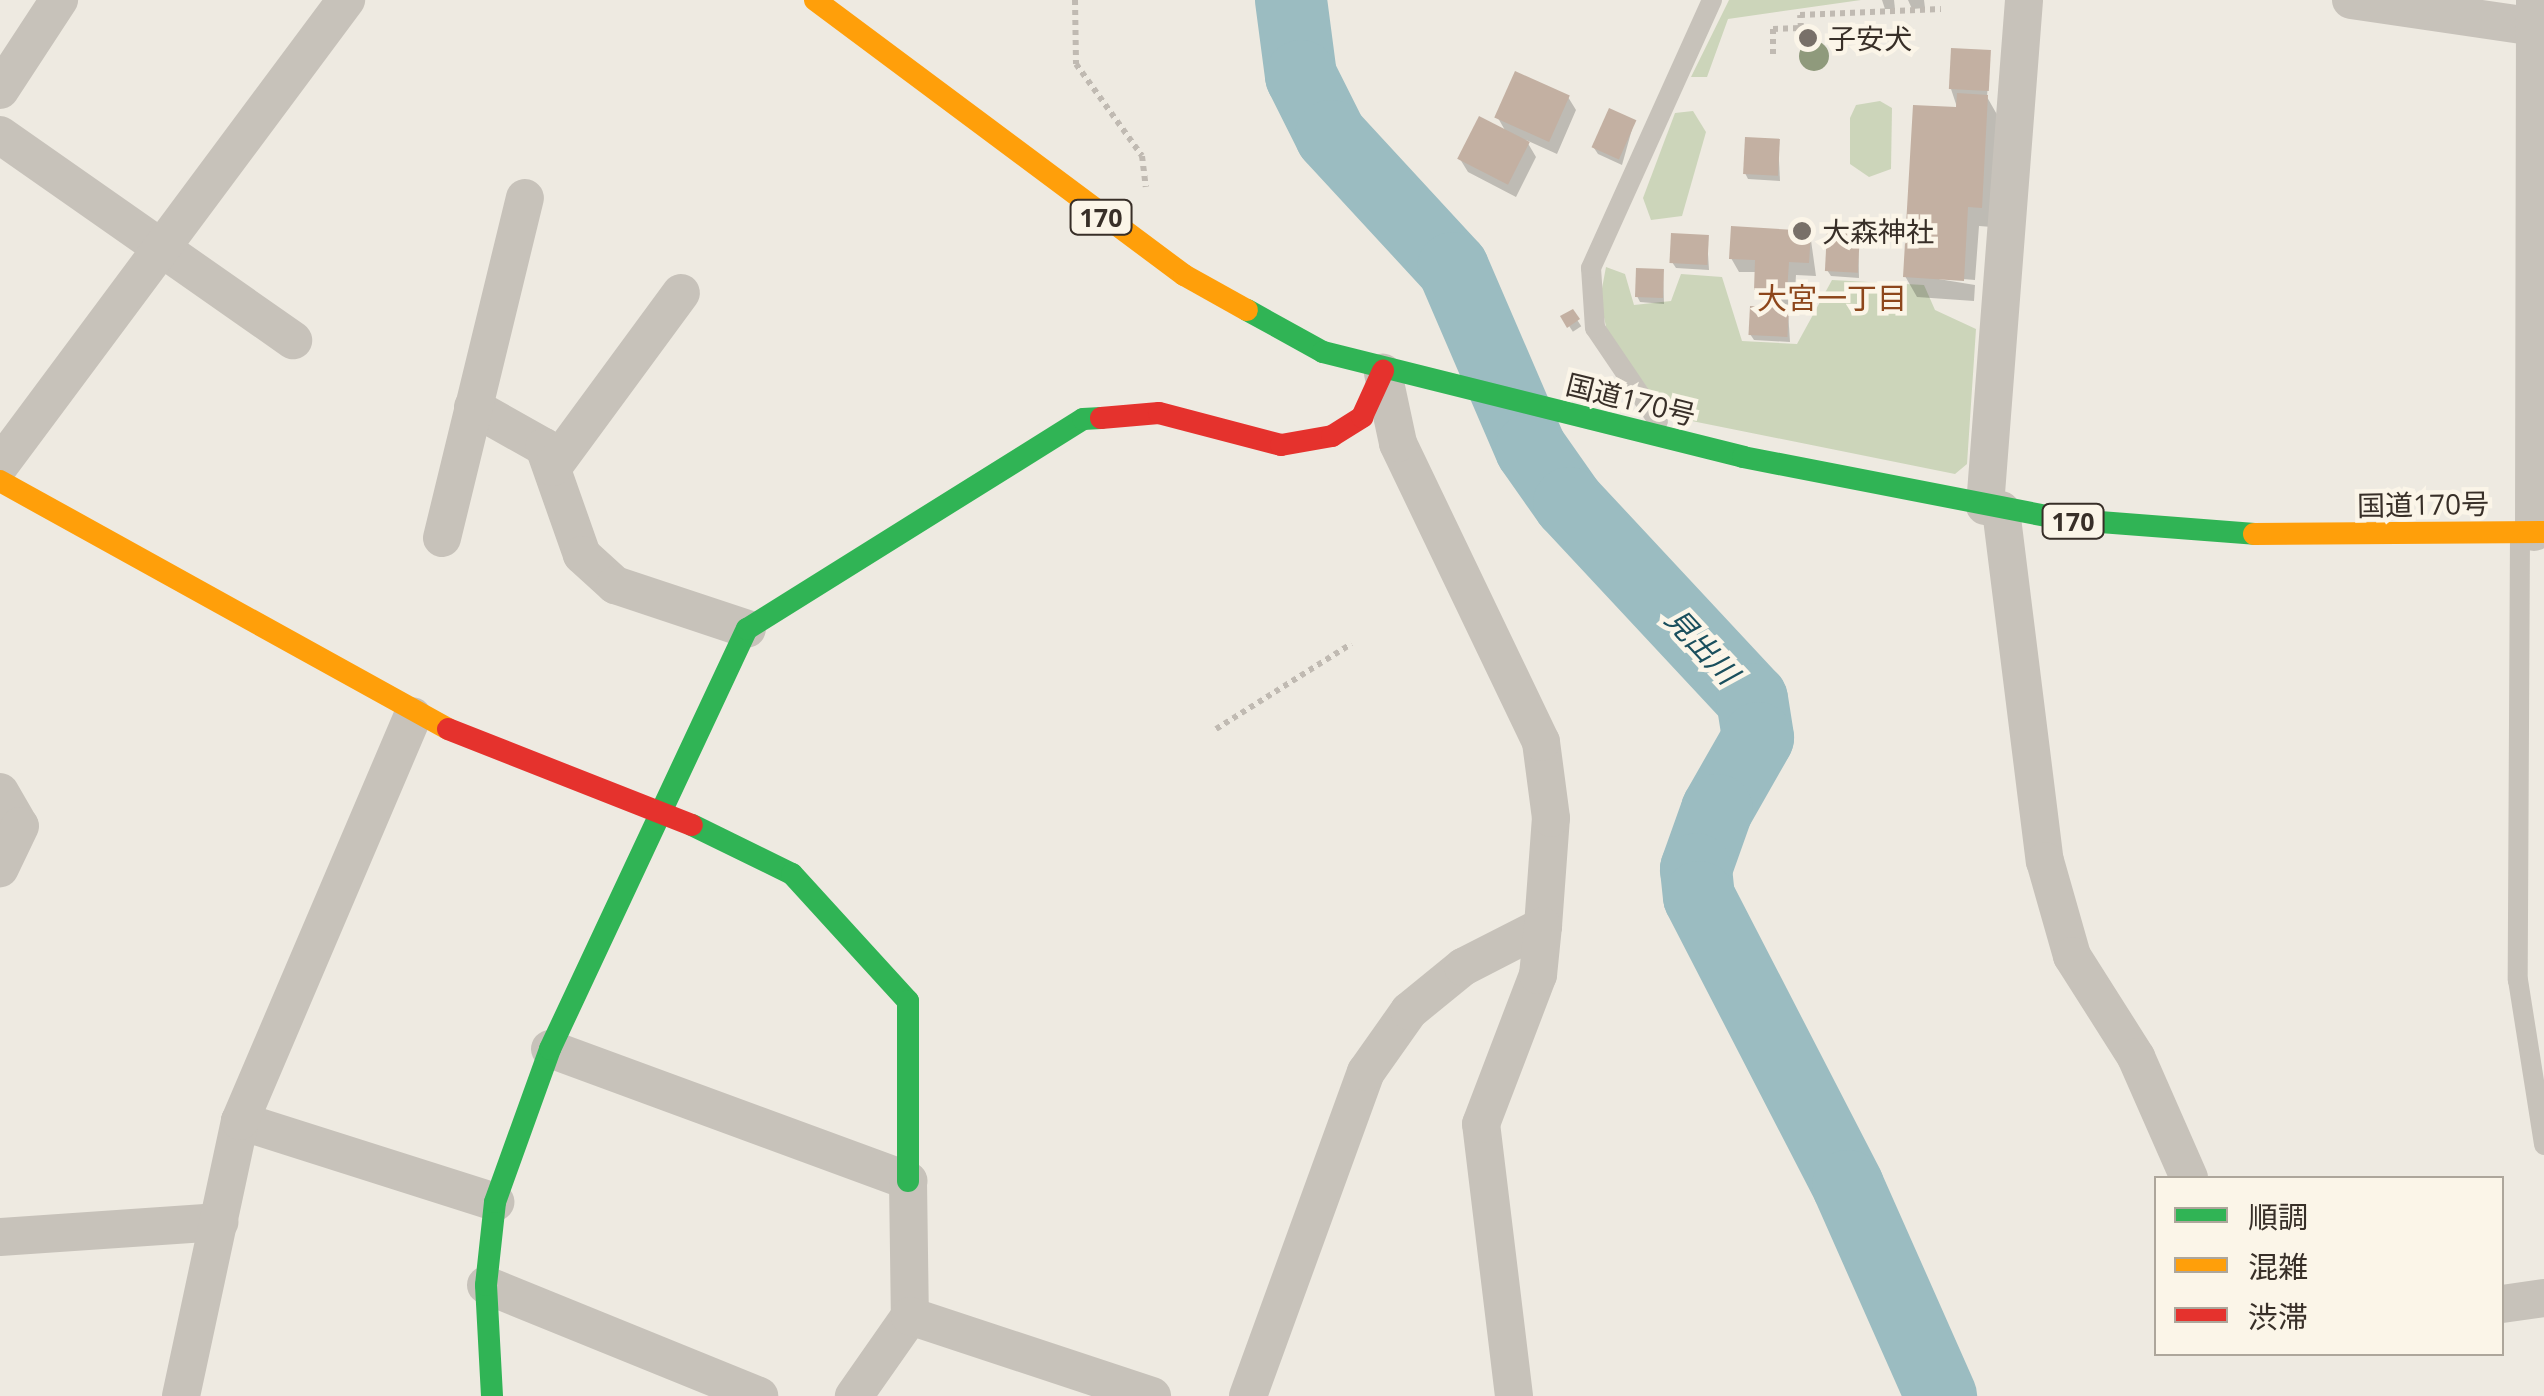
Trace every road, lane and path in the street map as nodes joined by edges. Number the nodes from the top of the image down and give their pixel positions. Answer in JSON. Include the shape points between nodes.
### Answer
{"nodes":[{"id":1,"x":59,"y":0,"type":"edge"},
{"id":2,"x":346,"y":0,"type":"edge"},
{"id":3,"x":815,"y":0,"type":"edge"},
{"id":4,"x":1075,"y":0,"type":"edge"},
{"id":5,"x":1712,"y":0,"type":"edge"},
{"id":6,"x":2024,"y":0,"type":"edge"},
{"id":7,"x":2351,"y":0,"type":"edge"},
{"id":8,"x":1941,"y":8,"type":"dead end"},
{"id":9,"x":2535,"y":14,"type":"edge"},
{"id":10,"x":1773,"y":54,"type":"dead end"},
{"id":11,"x":0,"y":90,"type":"edge"},
{"id":12,"x":0,"y":135,"type":"edge"},
{"id":13,"x":525,"y":198,"type":"dead end"},
{"id":14,"x":1132,"y":238,"type":"junction"},
{"id":15,"x":160,"y":248,"type":"junction"},
{"id":16,"x":681,"y":294,"type":"dead end"},
{"id":17,"x":293,"y":340,"type":"dead end"},
{"id":18,"x":1400,"y":375,"type":"junction"},
{"id":19,"x":474,"y":407,"type":"junction"},
{"id":20,"x":1676,"y":441,"type":"junction"},
{"id":21,"x":0,"y":465,"type":"edge"},
{"id":22,"x":553,"y":466,"type":"junction"},
{"id":23,"x":0,"y":481,"type":"edge"},
{"id":24,"x":1993,"y":508,"type":"junction"},
{"id":25,"x":2533,"y":532,"type":"edge"},
{"id":26,"x":442,"y":538,"type":"dead end"},
{"id":27,"x":748,"y":629,"type":"junction"},
{"id":28,"x":1351,"y":644,"type":"dead end"},
{"id":29,"x":413,"y":716,"type":"junction"},
{"id":30,"x":1216,"y":729,"type":"dead end"},
{"id":31,"x":0,"y":792,"type":"edge"},
{"id":32,"x":658,"y":808,"type":"junction"},
{"id":33,"x":0,"y":868,"type":"edge"},
{"id":34,"x":1544,"y":926,"type":"junction"},
{"id":35,"x":550,"y":1049,"type":"junction"},
{"id":36,"x":240,"y":1121,"type":"junction"},
{"id":37,"x":2544,"y":1144,"type":"edge"},
{"id":38,"x":2188,"y":1176,"type":"edge"},
{"id":39,"x":908,"y":1180,"type":"junction"},
{"id":40,"x":495,"y":1202,"type":"junction"},
{"id":41,"x":218,"y":1222,"type":"junction"},
{"id":42,"x":0,"y":1238,"type":"edge"},
{"id":43,"x":486,"y":1285,"type":"junction"},
{"id":44,"x":2544,"y":1298,"type":"edge"},
{"id":45,"x":2504,"y":1304,"type":"edge"},
{"id":46,"x":910,"y":1316,"type":"junction"},
{"id":47,"x":182,"y":1396,"type":"edge"},
{"id":48,"x":492,"y":1396,"type":"edge"},
{"id":49,"x":759,"y":1396,"type":"edge"},
{"id":50,"x":854,"y":1396,"type":"edge"},
{"id":51,"x":1152,"y":1396,"type":"edge"},
{"id":52,"x":1248,"y":1396,"type":"edge"},
{"id":53,"x":1514,"y":1396,"type":"edge"}],
"edges":[{"from":1,"to":11,"type":"street"},
{"from":2,"to":15,"type":"street"},
{"from":3,"to":14,"type":"main road","name":"国道170号","number":"170"},
{"from":4,"to":14,"type":"path","via":[[1076,64],[1142,156],[1146,184]]},
{"from":5,"to":20,"type":"lane","via":[[1591,268],[1595,328]]},
{"from":6,"to":24,"type":"street"},
{"from":7,"to":9,"type":"street"},
{"from":8,"to":10,"type":"path","via":[[1800,15],[1801,28],[1773,28]]},
{"from":9,"to":25,"type":"street"},
{"from":12,"to":15,"type":"street"},
{"from":13,"to":19,"type":"street"},
{"from":14,"to":18,"type":"main road","name":"国道170号","number":"170","via":[[1271,330]]},
{"from":15,"to":17,"type":"street"},
{"from":15,"to":21,"type":"street"},
{"from":16,"to":22,"type":"street"},
{"from":18,"to":20,"type":"main road","name":"国道170号","number":"170"},
{"from":18,"to":27,"type":"main road","via":[[1362,416],[1332,436],[1281,445],[1160,413],[1083,419]]},
{"from":18,"to":34,"type":"street","via":[[1398,443],[1540,742],[1551,818]]},
{"from":19,"to":22,"type":"street","via":[[544,447]]},
{"from":19,"to":26,"type":"street"},
{"from":20,"to":24,"type":"main road","name":"国道170号","number":"170"},
{"from":22,"to":27,"type":"street","via":[[582,555],[615,585]]},
{"from":23,"to":29,"type":"main road"},
{"from":24,"to":25,"type":"main road","name":"国道170号","number":"170","via":[[2260,535]]},
{"from":24,"to":38,"type":"street","via":[[2050,880],[2072,956],[2136,1057]]},
{"from":25,"to":37,"type":"lane","via":[[2518,980]]},
{"from":27,"to":32,"type":"main road"},
{"from":28,"to":30,"type":"path"},
{"from":29,"to":32,"type":"main road"},
{"from":29,"to":36,"type":"street"},
{"from":31,"to":33,"type":"street","via":[[20,826]]},
{"from":32,"to":35,"type":"main road"},
{"from":32,"to":39,"type":"main road","via":[[792,874],[908,1001]]},
{"from":34,"to":52,"type":"street","via":[[1464,966],[1409,1010],[1366,1072]]},
{"from":34,"to":53,"type":"street","via":[[1538,975],[1482,1124]]},
{"from":35,"to":39,"type":"street"},
{"from":35,"to":40,"type":"main road"},
{"from":36,"to":40,"type":"street"},
{"from":36,"to":41,"type":"street"},
{"from":39,"to":46,"type":"street"},
{"from":40,"to":43,"type":"main road"},
{"from":41,"to":42,"type":"street"},
{"from":41,"to":47,"type":"street"},
{"from":43,"to":48,"type":"main road"},
{"from":43,"to":49,"type":"street"},
{"from":44,"to":45,"type":"street"},
{"from":46,"to":50,"type":"street"},
{"from":46,"to":51,"type":"street"}]}
